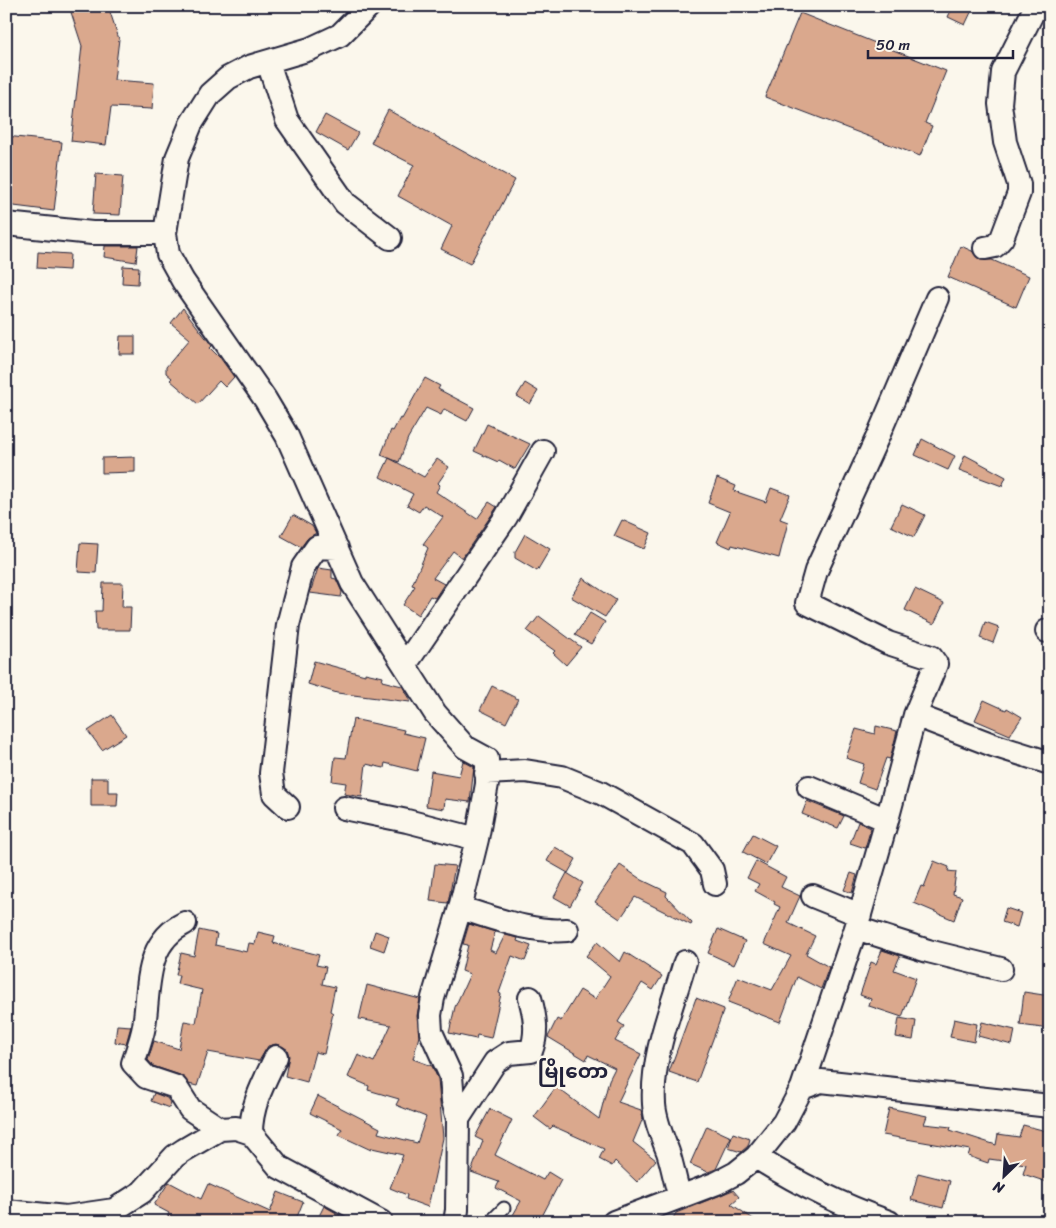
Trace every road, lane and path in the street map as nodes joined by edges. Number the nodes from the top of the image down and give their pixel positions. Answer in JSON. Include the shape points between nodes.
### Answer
{"nodes":[{"id":1,"x":369,"y":6,"type":"edge"},
{"id":2,"x":1036,"y":6,"type":"edge"},
{"id":3,"x":268,"y":62,"type":"junction"},
{"id":4,"x":6,"y":224,"type":"edge"},
{"id":5,"x":165,"y":233,"type":"junction"},
{"id":6,"x":390,"y":238,"type":"dead end"},
{"id":7,"x":985,"y":248,"type":"dead end"},
{"id":8,"x":937,"y":298,"type":"dead end"},
{"id":9,"x":543,"y":451,"type":"dead end"},
{"id":10,"x":336,"y":548,"type":"junction"},
{"id":11,"x":404,"y":665,"type":"junction"},
{"id":12,"x":915,"y":715,"type":"junction"},
{"id":13,"x":1050,"y":763,"type":"edge"},
{"id":14,"x":486,"y":773,"type":"junction"},
{"id":15,"x":809,"y":787,"type":"dead end"},
{"id":16,"x":288,"y":807,"type":"dead end"},
{"id":17,"x":344,"y":808,"type":"dead end"},
{"id":18,"x":887,"y":820,"type":"junction"},
{"id":19,"x":477,"y":839,"type":"junction"},
{"id":20,"x":715,"y":884,"type":"dead end"},
{"id":21,"x":813,"y":896,"type":"dead end"},
{"id":22,"x":460,"y":908,"type":"junction"},
{"id":23,"x":858,"y":922,"type":"junction"},
{"id":24,"x":186,"y":923,"type":"dead end"},
{"id":25,"x":567,"y":930,"type":"dead end"},
{"id":26,"x":685,"y":962,"type":"dead end"},
{"id":27,"x":1001,"y":969,"type":"dead end"},
{"id":28,"x":530,"y":998,"type":"dead end"},
{"id":29,"x":276,"y":1057,"type":"dead end"},
{"id":30,"x":802,"y":1088,"type":"junction"},
{"id":31,"x":1050,"y":1106,"type":"edge"},
{"id":32,"x":458,"y":1120,"type":"junction"},
{"id":33,"x":220,"y":1129,"type":"junction"},
{"id":34,"x":251,"y":1133,"type":"junction"},
{"id":35,"x":756,"y":1157,"type":"junction"},
{"id":36,"x":680,"y":1197,"type":"junction"},
{"id":37,"x":504,"y":1208,"type":"dead end"},
{"id":38,"x":6,"y":1211,"type":"edge"},
{"id":39,"x":381,"y":1222,"type":"edge"},
{"id":40,"x":454,"y":1222,"type":"edge"},
{"id":41,"x":490,"y":1222,"type":"edge"},
{"id":42,"x":614,"y":1222,"type":"edge"},
{"id":43,"x":888,"y":1222,"type":"edge"}],
"edges":[{"from":1,"to":3,"type":"street","via":[[340,36]]},
{"from":2,"to":7,"type":"street","via":[[1003,72],[1000,104],[1005,142],[1019,192],[1002,238],[995,246]]},
{"from":3,"to":5,"type":"street","via":[[249,66],[228,78],[210,94],[191,124],[177,158]]},
{"from":3,"to":6,"type":"street","via":[[287,120],[345,203]]},
{"from":4,"to":5,"type":"street","via":[[92,234]]},
{"from":5,"to":10,"type":"street","via":[[168,254],[183,281],[287,436]]},
{"from":8,"to":12,"type":"street","via":[[816,571],[807,603],[888,643],[931,657],[936,664]]},
{"from":9,"to":11,"type":"street","via":[[501,525]]},
{"from":10,"to":11,"type":"street","via":[[352,583]]},
{"from":10,"to":16,"type":"street","via":[[317,547],[303,567],[288,625],[271,773],[274,794]]},
{"from":11,"to":14,"type":"street","via":[[450,732],[465,747],[487,759]]},
{"from":12,"to":13,"type":"street","via":[[993,746]]},
{"from":12,"to":18,"type":"street"},
{"from":14,"to":19,"type":"street"},
{"from":14,"to":20,"type":"street","via":[[526,771],[562,776],[601,793],[693,844],[712,870]]},
{"from":15,"to":18,"type":"street"},
{"from":17,"to":19,"type":"street"},
{"from":18,"to":23,"type":"street"},
{"from":19,"to":22,"type":"street"},
{"from":21,"to":23,"type":"street"},
{"from":22,"to":25,"type":"street","via":[[527,928],[548,932]]},
{"from":22,"to":32,"type":"street","via":[[430,1015],[431,1032],[451,1076]]},
{"from":23,"to":27,"type":"street","via":[[928,951]]},
{"from":23,"to":30,"type":"street"},
{"from":24,"to":33,"type":"street","via":[[173,929],[154,952],[144,1028],[133,1063],[146,1077],[176,1087],[190,1109]]},
{"from":26,"to":36,"type":"street","via":[[658,1052],[654,1077],[654,1106]]},
{"from":28,"to":32,"type":"street","via":[[536,1019],[531,1051],[509,1053],[494,1062]]},
{"from":29,"to":34,"type":"street","via":[[256,1099]]},
{"from":30,"to":31,"type":"street","via":[[821,1081]]},
{"from":30,"to":35,"type":"street","via":[[784,1122]]},
{"from":32,"to":40,"type":"street","via":[[457,1210]]},
{"from":33,"to":34,"type":"street","via":[[236,1128]]},
{"from":33,"to":38,"type":"street","via":[[175,1156],[142,1192],[114,1210],[66,1217]]},
{"from":34,"to":39,"type":"street","via":[[279,1167]]},
{"from":35,"to":36,"type":"street","via":[[736,1173]]},
{"from":35,"to":43,"type":"street","via":[[795,1182]]},
{"from":36,"to":42,"type":"street"},
{"from":37,"to":41,"type":"lane"}]}
